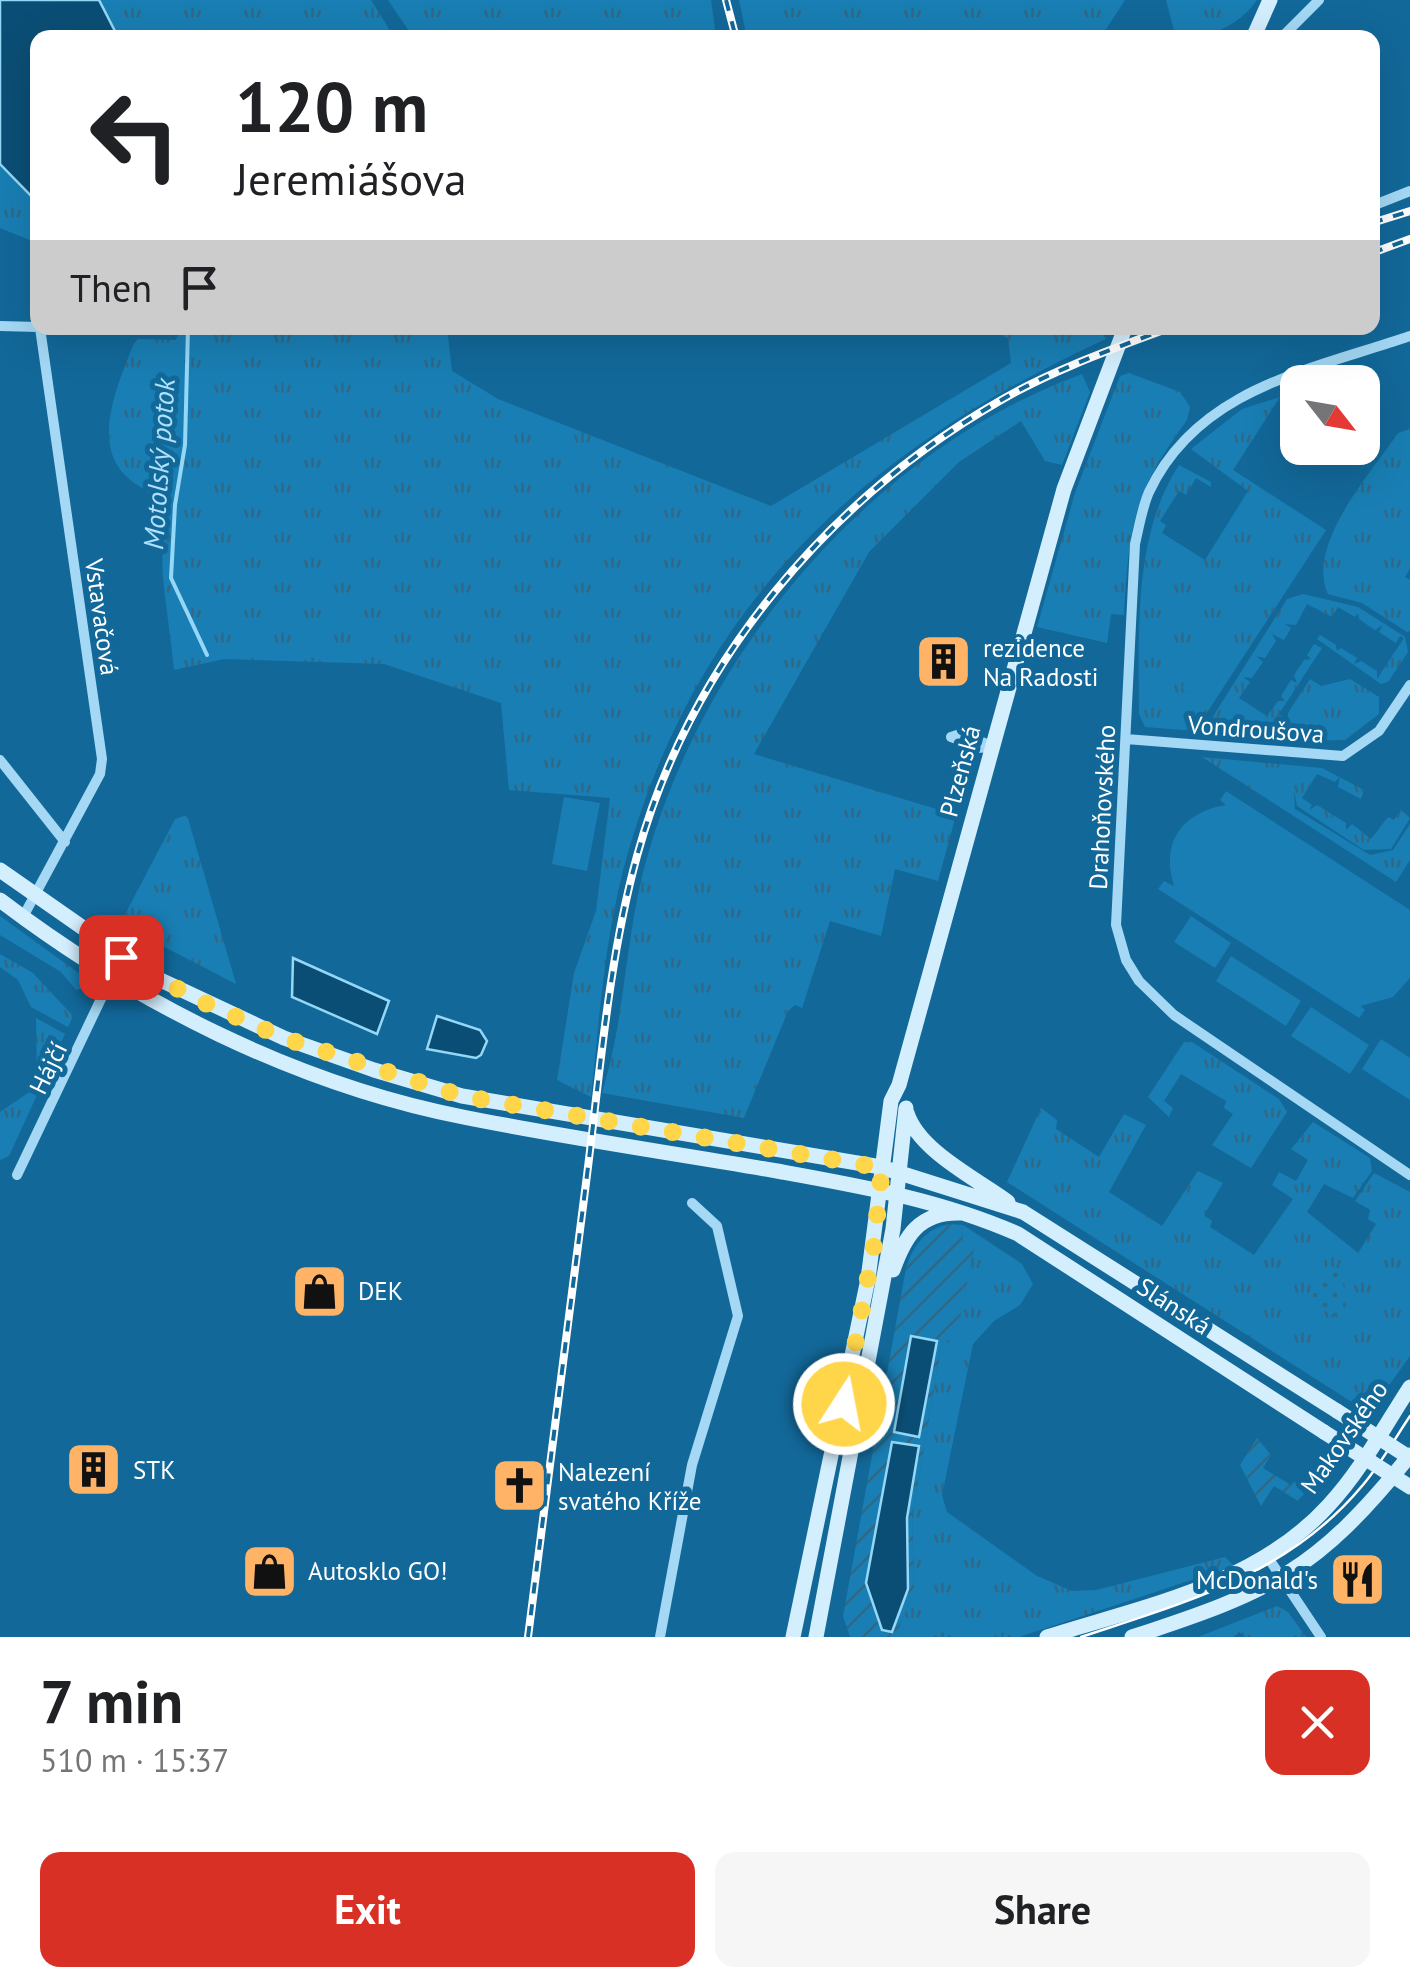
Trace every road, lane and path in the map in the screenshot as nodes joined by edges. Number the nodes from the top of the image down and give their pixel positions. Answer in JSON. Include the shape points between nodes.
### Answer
{"nodes":[{"id":1,"x":1270,"y":0,"type":"edge"},
{"id":2,"x":1319,"y":0,"type":"edge"},
{"id":3,"x":1257,"y":30,"type":"edge"},
{"id":4,"x":1289,"y":30,"type":"edge"},
{"id":5,"x":1410,"y":191,"type":"edge"},
{"id":6,"x":1380,"y":203,"type":"edge"},
{"id":7,"x":0,"y":326,"type":"edge"},
{"id":8,"x":30,"y":327,"type":"edge"},
{"id":9,"x":40,"y":335,"type":"edge"},
{"id":10,"x":1123,"y":335,"type":"edge"},
{"id":11,"x":1410,"y":336,"type":"edge"},
{"id":12,"x":1410,"y":685,"type":"edge"},
{"id":13,"x":1126,"y":739,"type":"junction"},
{"id":14,"x":0,"y":760,"type":"edge"},
{"id":15,"x":64,"y":842,"type":"junction"},
{"id":16,"x":0,"y":870,"type":"edge"},
{"id":17,"x":35,"y":898,"type":"junction"},
{"id":18,"x":0,"y":900,"type":"edge"},
{"id":19,"x":23,"y":917,"type":"junction"},
{"id":20,"x":121,"y":957,"type":"junction"},
{"id":21,"x":111,"y":976,"type":"junction"},
{"id":22,"x":899,"y":1085,"type":"junction"},
{"id":23,"x":906,"y":1108,"type":"junction"},
{"id":24,"x":882,"y":1168,"type":"junction"},
{"id":25,"x":900,"y":1172,"type":"junction"},
{"id":26,"x":17,"y":1175,"type":"dead end"},
{"id":27,"x":1410,"y":1175,"type":"edge"},
{"id":28,"x":881,"y":1190,"type":"junction"},
{"id":29,"x":898,"y":1194,"type":"junction"},
{"id":30,"x":692,"y":1202,"type":"dead end"},
{"id":31,"x":1022,"y":1212,"type":"junction"},
{"id":32,"x":971,"y":1214,"type":"junction"},
{"id":33,"x":877,"y":1316,"type":"junction"},
{"id":34,"x":1410,"y":1386,"type":"edge"},
{"id":35,"x":1410,"y":1456,"type":"edge"},
{"id":36,"x":1410,"y":1487,"type":"edge"},
{"id":37,"x":1267,"y":1556,"type":"junction"},
{"id":38,"x":1282,"y":1580,"type":"junction"},
{"id":39,"x":660,"y":1637,"type":"edge"},
{"id":40,"x":793,"y":1637,"type":"edge"},
{"id":41,"x":816,"y":1637,"type":"edge"},
{"id":42,"x":1047,"y":1637,"type":"edge"},
{"id":43,"x":1132,"y":1637,"type":"edge"},
{"id":44,"x":1322,"y":1637,"type":"edge"}],
"edges":[{"from":1,"to":3,"type":"main road"},
{"from":2,"to":4,"type":"street"},
{"from":5,"to":6,"type":"street"},
{"from":7,"to":8,"type":"street","name":"Vstavačová"},
{"from":9,"to":15,"type":"street","name":"Vstavačová","via":[[102,759]]},
{"from":10,"to":22,"type":"main road","name":"Plzeňská","via":[[1064,489]]},
{"from":11,"to":13,"type":"street","name":"Drahoňovského","via":[[1236,398],[1174,451],[1148,494],[1135,544]]},
{"from":12,"to":13,"type":"street","name":"Vondroušova","via":[[1379,731],[1343,756]]},
{"from":13,"to":27,"type":"street","name":"Drahoňovského","via":[[1116,926],[1138,981],[1174,1015]]},
{"from":14,"to":15,"type":"street"},
{"from":15,"to":17,"type":"street","name":"Vstavačová"},
{"from":16,"to":17,"type":"main road"},
{"from":17,"to":19,"type":"street","name":"Vstavačová"},
{"from":17,"to":20,"type":"main road"},
{"from":18,"to":19,"type":"main road","name":"Slánská"},
{"from":19,"to":21,"type":"main road","name":"Slánská"},
{"from":20,"to":21,"type":"street","name":"Hájčí"},
{"from":20,"to":24,"type":"main road","via":[[284,1038],[462,1096]]},
{"from":21,"to":26,"type":"street","name":"Hájčí"},
{"from":21,"to":28,"type":"main road","name":"Slánská","via":[[197,1024],[367,1092],[460,1117]]},
{"from":22,"to":23,"type":"main road"},
{"from":22,"to":24,"type":"main road","name":"Plzeňská"},
{"from":23,"to":25,"type":"main road"},
{"from":23,"to":31,"type":"main road","via":[[927,1142]]},
{"from":24,"to":25,"type":"main road"},
{"from":24,"to":28,"type":"main road","name":"Plzeňská"},
{"from":25,"to":29,"type":"main road"},
{"from":25,"to":31,"type":"main road","name":"Slánská"},
{"from":28,"to":29,"type":"main road","name":"Slánská"},
{"from":28,"to":40,"type":"main road","name":"Plzeňská"},
{"from":29,"to":32,"type":"main road","name":"Slánská"},
{"from":29,"to":33,"type":"main road"},
{"from":30,"to":39,"type":"street","via":[[717,1226],[738,1316],[692,1465]]},
{"from":31,"to":35,"type":"main road","name":"Slánská","bridge":true},
{"from":32,"to":33,"type":"main road","via":[[936,1216],[911,1230]]},
{"from":32,"to":36,"type":"main road","name":"Slánská","bridge":true,"via":[[1018,1234]]},
{"from":33,"to":41,"type":"main road"},
{"from":34,"to":37,"type":"main road","name":"Makovského","via":[[1330,1505]]},
{"from":35,"to":38,"type":"main road","via":[[1338,1538]]},
{"from":37,"to":38,"type":"street"},
{"from":37,"to":42,"type":"main road","name":"Makovského","via":[[1211,1584]]},
{"from":38,"to":43,"type":"main road"},
{"from":38,"to":44,"type":"street"}]}
